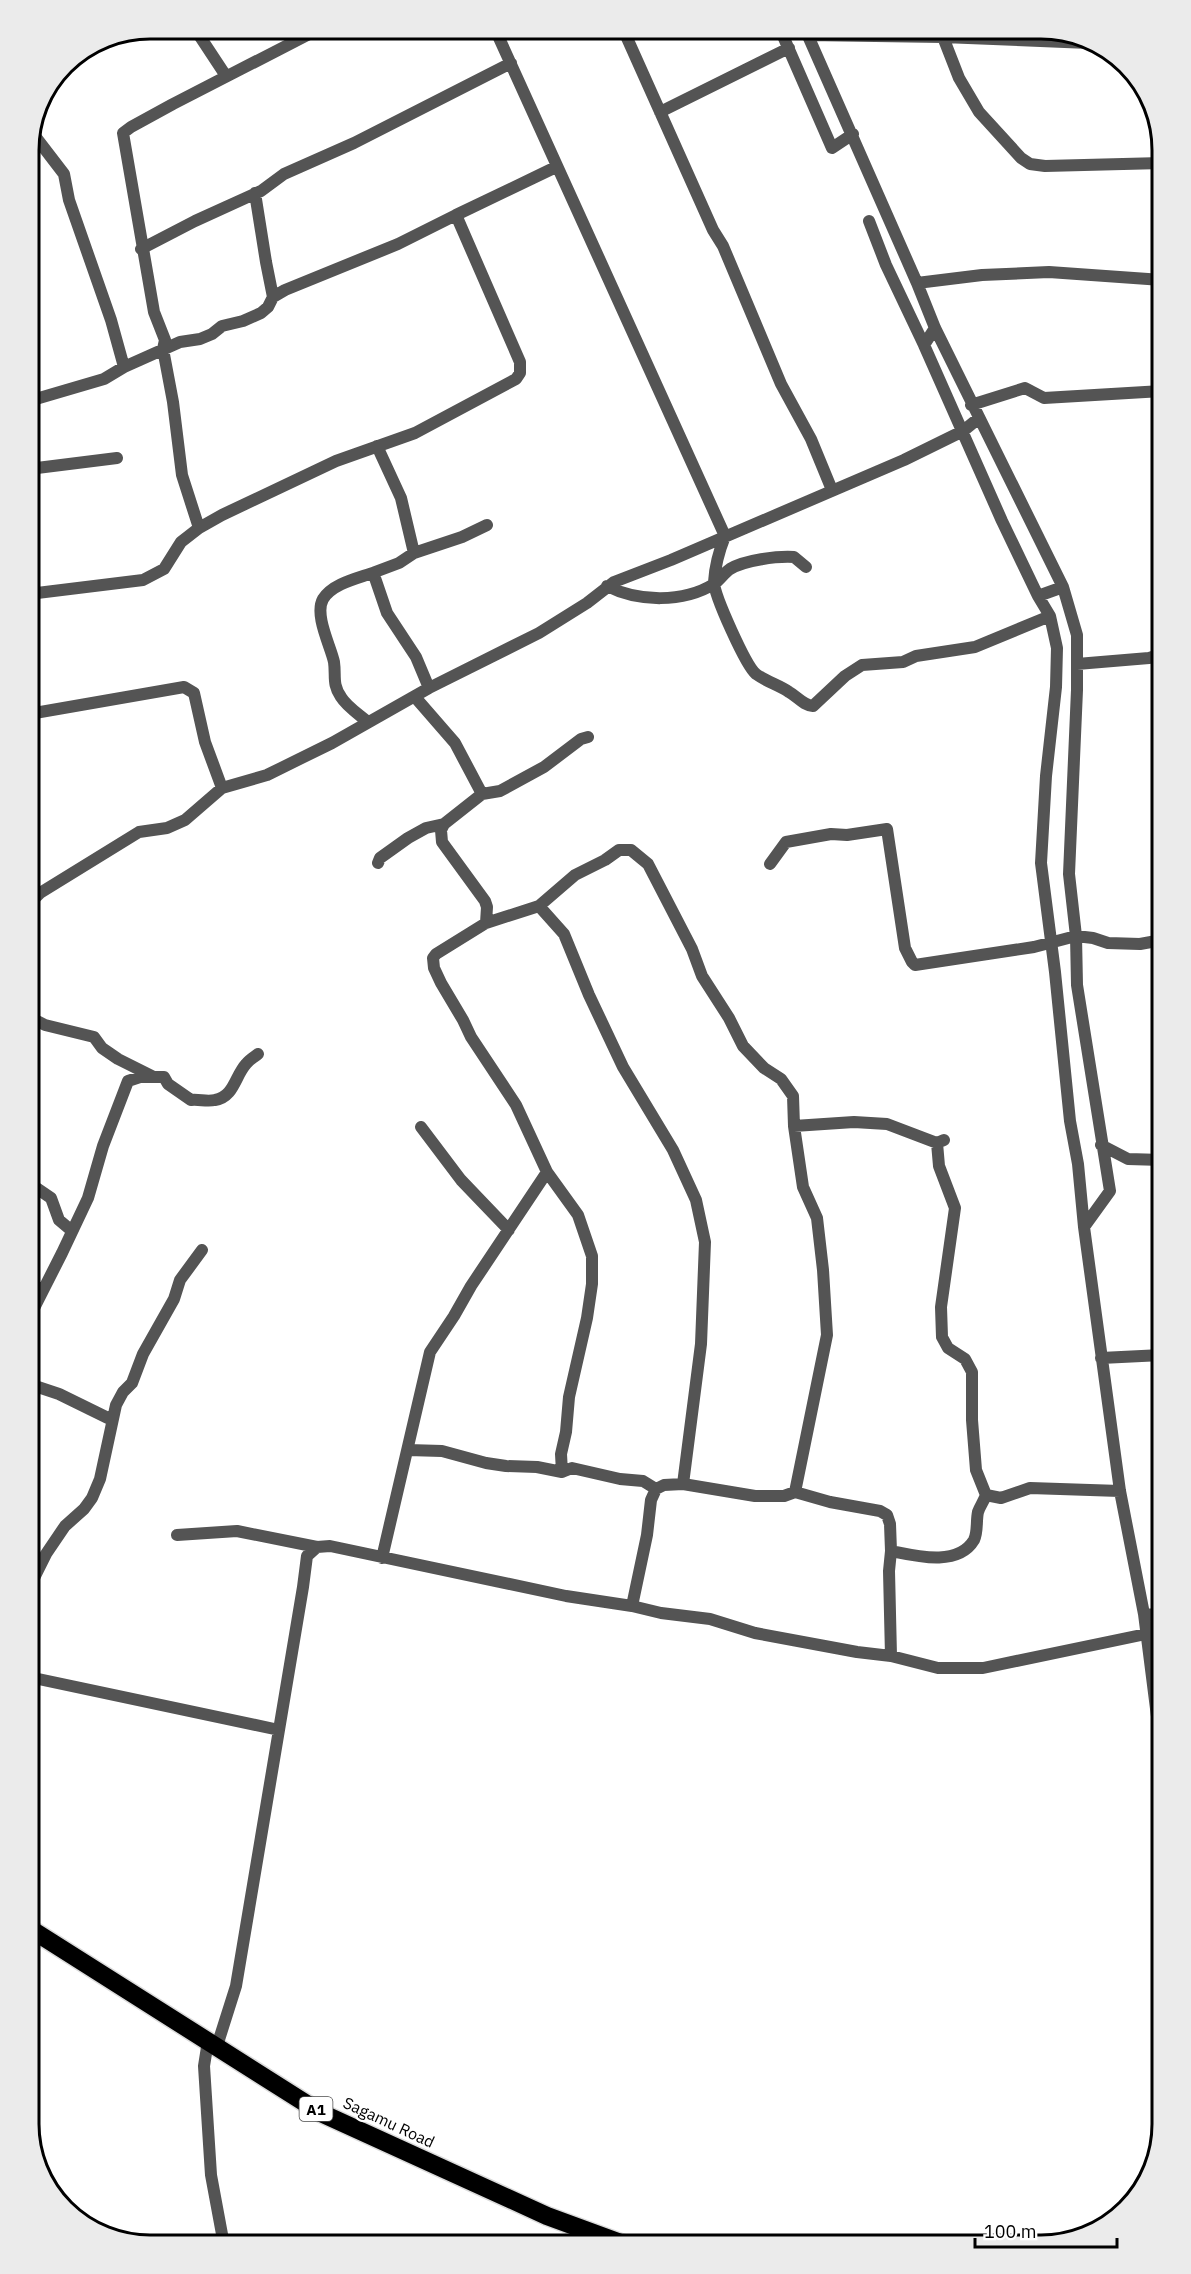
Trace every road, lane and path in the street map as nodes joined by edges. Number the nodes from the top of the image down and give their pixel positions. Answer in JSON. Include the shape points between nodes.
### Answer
{"nodes":[{"id":1,"x":202,"y":39,"type":"edge"},
{"id":2,"x":300,"y":39,"type":"edge"},
{"id":3,"x":500,"y":39,"type":"edge"},
{"id":4,"x":627,"y":39,"type":"edge"},
{"id":5,"x":785,"y":39,"type":"edge"},
{"id":6,"x":809,"y":39,"type":"edge"},
{"id":7,"x":944,"y":39,"type":"edge"},
{"id":8,"x":992,"y":39,"type":"edge"},
{"id":9,"x":1066,"y":42,"type":"edge"},
{"id":10,"x":789,"y":48,"type":"junction"},
{"id":11,"x":511,"y":63,"type":"junction"},
{"id":12,"x":225,"y":76,"type":"junction"},
{"id":13,"x":660,"y":112,"type":"junction"},
{"id":14,"x":853,"y":134,"type":"junction"},
{"id":15,"x":39,"y":142,"type":"edge"},
{"id":16,"x":1152,"y":163,"type":"edge"},
{"id":17,"x":556,"y":167,"type":"junction"},
{"id":18,"x":255,"y":193,"type":"junction"},
{"id":19,"x":456,"y":215,"type":"junction"},
{"id":20,"x":869,"y":220,"type":"dead end"},
{"id":21,"x":141,"y":249,"type":"junction"},
{"id":22,"x":1152,"y":279,"type":"edge"},
{"id":23,"x":917,"y":283,"type":"junction"},
{"id":24,"x":273,"y":297,"type":"junction"},
{"id":25,"x":935,"y":328,"type":"junction"},
{"id":26,"x":924,"y":345,"type":"junction"},
{"id":27,"x":163,"y":350,"type":"junction"},
{"id":28,"x":124,"y":367,"type":"junction"},
{"id":29,"x":1152,"y":392,"type":"edge"},
{"id":30,"x":39,"y":398,"type":"edge"},
{"id":31,"x":971,"y":405,"type":"junction"},
{"id":32,"x":979,"y":418,"type":"junction"},
{"id":33,"x":963,"y":431,"type":"junction"},
{"id":34,"x":377,"y":446,"type":"junction"},
{"id":35,"x":117,"y":458,"type":"dead end"},
{"id":36,"x":39,"y":468,"type":"edge"},
{"id":37,"x":832,"y":490,"type":"junction"},
{"id":38,"x":487,"y":525,"type":"dead end"},
{"id":39,"x":200,"y":528,"type":"junction"},
{"id":40,"x":724,"y":537,"type":"junction"},
{"id":41,"x":414,"y":553,"type":"junction"},
{"id":42,"x":806,"y":567,"type":"dead end"},
{"id":43,"x":375,"y":572,"type":"junction"},
{"id":44,"x":714,"y":584,"type":"junction"},
{"id":45,"x":607,"y":586,"type":"junction"},
{"id":46,"x":1063,"y":586,"type":"junction"},
{"id":47,"x":39,"y":593,"type":"edge"},
{"id":48,"x":1038,"y":596,"type":"junction"},
{"id":49,"x":1050,"y":616,"type":"junction"},
{"id":50,"x":1152,"y":657,"type":"edge"},
{"id":51,"x":1077,"y":664,"type":"junction"},
{"id":52,"x":429,"y":688,"type":"junction"},
{"id":53,"x":415,"y":697,"type":"junction"},
{"id":54,"x":39,"y":712,"type":"edge"},
{"id":55,"x":368,"y":722,"type":"junction"},
{"id":56,"x":588,"y":737,"type":"dead end"},
{"id":57,"x":222,"y":788,"type":"junction"},
{"id":58,"x":482,"y":794,"type":"junction"},
{"id":59,"x":444,"y":824,"type":"junction"},
{"id":60,"x":378,"y":863,"type":"dead end"},
{"id":61,"x":770,"y":864,"type":"dead end"},
{"id":62,"x":39,"y":894,"type":"edge"},
{"id":63,"x":539,"y":906,"type":"junction"},
{"id":64,"x":486,"y":923,"type":"junction"},
{"id":65,"x":1076,"y":936,"type":"junction"},
{"id":66,"x":1051,"y":942,"type":"junction"},
{"id":67,"x":1152,"y":942,"type":"edge"},
{"id":68,"x":39,"y":1022,"type":"edge"},
{"id":69,"x":258,"y":1054,"type":"dead end"},
{"id":70,"x":152,"y":1076,"type":"junction"},
{"id":71,"x":794,"y":1126,"type":"junction"},
{"id":72,"x":421,"y":1127,"type":"dead end"},
{"id":73,"x":1101,"y":1145,"type":"junction"},
{"id":74,"x":1152,"y":1160,"type":"edge"},
{"id":75,"x":547,"y":1172,"type":"junction"},
{"id":76,"x":39,"y":1190,"type":"edge"},
{"id":77,"x":1084,"y":1227,"type":"junction"},
{"id":78,"x":508,"y":1230,"type":"junction"},
{"id":79,"x":72,"y":1232,"type":"junction"},
{"id":80,"x":202,"y":1250,"type":"dead end"},
{"id":81,"x":39,"y":1288,"type":"edge"},
{"id":82,"x":43,"y":1290,"type":"junction"},
{"id":83,"x":39,"y":1298,"type":"edge"},
{"id":84,"x":1152,"y":1355,"type":"edge"},
{"id":85,"x":1101,"y":1358,"type":"junction"},
{"id":86,"x":39,"y":1386,"type":"edge"},
{"id":87,"x":112,"y":1420,"type":"junction"},
{"id":88,"x":408,"y":1450,"type":"junction"},
{"id":89,"x":562,"y":1472,"type":"junction"},
{"id":90,"x":683,"y":1484,"type":"junction"},
{"id":91,"x":656,"y":1489,"type":"junction"},
{"id":92,"x":1120,"y":1491,"type":"junction"},
{"id":93,"x":795,"y":1492,"type":"junction"},
{"id":94,"x":986,"y":1495,"type":"junction"},
{"id":95,"x":177,"y":1535,"type":"dead end"},
{"id":96,"x":317,"y":1547,"type":"junction"},
{"id":97,"x":891,"y":1551,"type":"junction"},
{"id":98,"x":382,"y":1558,"type":"junction"},
{"id":99,"x":39,"y":1567,"type":"edge"},
{"id":100,"x":632,"y":1606,"type":"junction"},
{"id":101,"x":1144,"y":1614,"type":"junction"},
{"id":102,"x":1152,"y":1614,"type":"edge"},
{"id":103,"x":1146,"y":1634,"type":"junction"},
{"id":104,"x":891,"y":1656,"type":"junction"},
{"id":105,"x":39,"y":1680,"type":"edge"},
{"id":106,"x":1152,"y":1680,"type":"edge"},
{"id":107,"x":279,"y":1730,"type":"junction"},
{"id":108,"x":39,"y":1935,"type":"edge"},
{"id":109,"x":212,"y":2044,"type":"junction"},
{"id":110,"x":223,"y":2235,"type":"edge"},
{"id":111,"x":598,"y":2235,"type":"edge"}],
"edges":[{"from":1,"to":12,"type":"street"},
{"from":2,"to":12,"type":"street"},
{"from":3,"to":11,"type":"street"},
{"from":4,"to":13,"type":"street"},
{"from":5,"to":10,"type":"street"},
{"from":6,"to":14,"type":"street"},
{"from":7,"to":16,"type":"street","via":[[959,78],[980,111],[1030,164]]},
{"from":8,"to":9,"type":"street"},
{"from":10,"to":13,"type":"street"},
{"from":10,"to":14,"type":"street","via":[[832,148]]},
{"from":11,"to":17,"type":"street"},
{"from":11,"to":18,"type":"street","via":[[284,174]]},
{"from":12,"to":21,"type":"street","via":[[123,134]]},
{"from":13,"to":37,"type":"street"},
{"from":14,"to":23,"type":"street"},
{"from":15,"to":28,"type":"street","via":[[64,174]]},
{"from":17,"to":19,"type":"street"},
{"from":17,"to":40,"type":"street"},
{"from":18,"to":21,"type":"street"},
{"from":18,"to":24,"type":"street"},
{"from":19,"to":24,"type":"street"},
{"from":19,"to":34,"type":"street","via":[[516,351],[519,373],[516,379],[415,434]]},
{"from":20,"to":26,"type":"street"},
{"from":21,"to":27,"type":"street","via":[[153,312],[165,340]]},
{"from":22,"to":23,"type":"street","via":[[1026,272]]},
{"from":23,"to":25,"type":"street"},
{"from":24,"to":27,"type":"street","via":[[261,313]]},
{"from":25,"to":26,"type":"street"},
{"from":25,"to":31,"type":"street"},
{"from":26,"to":33,"type":"street"},
{"from":27,"to":28,"type":"street"},
{"from":27,"to":39,"type":"street","via":[[182,476]]},
{"from":28,"to":30,"type":"street","via":[[104,379]]},
{"from":29,"to":31,"type":"street","via":[[1044,398],[1025,388]]},
{"from":31,"to":32,"type":"street"},
{"from":32,"to":33,"type":"street"},
{"from":32,"to":46,"type":"street"},
{"from":33,"to":37,"type":"street"},
{"from":33,"to":48,"type":"street"},
{"from":34,"to":39,"type":"street","via":[[329,464]]},
{"from":34,"to":41,"type":"street","via":[[401,498]]},
{"from":35,"to":36,"type":"street"},
{"from":37,"to":40,"type":"street"},
{"from":38,"to":41,"type":"street"},
{"from":39,"to":47,"type":"street","via":[[181,542],[164,570],[143,580]]},
{"from":40,"to":44,"type":"street"},
{"from":40,"to":45,"type":"street"},
{"from":41,"to":43,"type":"street"},
{"from":42,"to":44,"type":"street","via":[[794,557],[754,561],[731,568]]},
{"from":43,"to":52,"type":"street","via":[[374,580],[387,613],[416,657]]},
{"from":43,"to":55,"type":"street","via":[[339,586],[321,604],[323,631],[334,663],[333,680],[342,699]]},
{"from":44,"to":45,"type":"street","via":[[674,598],[620,593]]},
{"from":44,"to":49,"type":"street","via":[[741,651],[755,673],[809,705],[862,665],[903,662],[916,656],[975,647]]},
{"from":45,"to":52,"type":"street","via":[[539,633]]},
{"from":46,"to":48,"type":"street"},
{"from":46,"to":51,"type":"street","via":[[1077,635]]},
{"from":48,"to":49,"type":"street"},
{"from":49,"to":66,"type":"street","via":[[1057,648],[1056,687],[1041,863]]},
{"from":50,"to":51,"type":"street"},
{"from":51,"to":65,"type":"street","via":[[1069,874]]},
{"from":52,"to":53,"type":"street"},
{"from":53,"to":55,"type":"street"},
{"from":53,"to":58,"type":"street","via":[[455,743]]},
{"from":54,"to":57,"type":"street","via":[[190,689]]},
{"from":55,"to":57,"type":"street","via":[[267,775]]},
{"from":56,"to":58,"type":"street","via":[[500,791]]},
{"from":57,"to":62,"type":"street","via":[[185,820],[167,828],[139,832]]},
{"from":58,"to":59,"type":"street"},
{"from":59,"to":60,"type":"street","via":[[408,838]]},
{"from":59,"to":64,"type":"street","via":[[442,842],[485,901]]},
{"from":61,"to":66,"type":"street","via":[[786,842],[887,829],[905,948],[913,964]]},
{"from":63,"to":64,"type":"street"},
{"from":63,"to":71,"type":"street","via":[[575,875],[619,850],[631,850],[643,858],[736,1036],[751,1056],[781,1079],[793,1096]]},
{"from":63,"to":90,"type":"street","via":[[564,934],[624,1067],[673,1150],[696,1200],[705,1242],[701,1344]]},
{"from":64,"to":75,"type":"street","via":[[436,954],[434,968],[471,1037],[516,1105]]},
{"from":65,"to":66,"type":"street"},
{"from":65,"to":67,"type":"street","via":[[1108,943]]},
{"from":65,"to":73,"type":"street","via":[[1077,985]]},
{"from":66,"to":77,"type":"street"},
{"from":68,"to":70,"type":"street","via":[[93,1037],[118,1059]]},
{"from":69,"to":70,"type":"street","via":[[245,1065],[235,1086],[218,1100],[190,1100],[164,1077]]},
{"from":70,"to":79,"type":"street","via":[[128,1081],[88,1198]]},
{"from":71,"to":93,"type":"street","via":[[803,1187],[817,1218],[827,1335]]},
{"from":71,"to":94,"type":"street","via":[[887,1124],[941,1141],[939,1166],[955,1208],[941,1307],[942,1337],[948,1348],[965,1359],[972,1372],[976,1470]]},
{"from":72,"to":78,"type":"street","via":[[461,1180]]},
{"from":73,"to":74,"type":"street","via":[[1128,1159]]},
{"from":73,"to":77,"type":"street","via":[[1110,1191]]},
{"from":75,"to":78,"type":"street"},
{"from":75,"to":89,"type":"street","via":[[578,1215],[592,1256],[592,1284],[569,1397]]},
{"from":76,"to":79,"type":"street","via":[[51,1198],[59,1220]]},
{"from":77,"to":85,"type":"street"},
{"from":78,"to":88,"type":"street","via":[[430,1352]]},
{"from":79,"to":82,"type":"street"},
{"from":80,"to":87,"type":"street","via":[[180,1280]]},
{"from":81,"to":82,"type":"street"},
{"from":82,"to":83,"type":"street"},
{"from":84,"to":85,"type":"street"},
{"from":85,"to":92,"type":"street"},
{"from":86,"to":87,"type":"street"},
{"from":87,"to":99,"type":"street","via":[[100,1479],[92,1498],[65,1526]]},
{"from":88,"to":89,"type":"street","via":[[442,1451],[486,1463]]},
{"from":88,"to":98,"type":"street"},
{"from":89,"to":91,"type":"street","via":[[572,1468],[643,1481]]},
{"from":90,"to":91,"type":"street"},
{"from":90,"to":93,"type":"street","via":[[754,1496]]},
{"from":91,"to":100,"type":"street"},
{"from":92,"to":94,"type":"street","via":[[1030,1488],[1001,1498]]},
{"from":92,"to":101,"type":"street"},
{"from":93,"to":97,"type":"street","via":[[887,1515]]},
{"from":94,"to":97,"type":"street","via":[[978,1511],[975,1538],[966,1550],[925,1557]]},
{"from":95,"to":96,"type":"street","via":[[237,1531]]},
{"from":96,"to":98,"type":"street","via":[[330,1546]]},
{"from":96,"to":107,"type":"street","via":[[307,1556]]},
{"from":97,"to":104,"type":"street"},
{"from":98,"to":100,"type":"street"},
{"from":100,"to":104,"type":"street"},
{"from":101,"to":102,"type":"street"},
{"from":101,"to":103,"type":"street"},
{"from":103,"to":104,"type":"street","via":[[983,1668],[938,1668]]},
{"from":103,"to":106,"type":"street"},
{"from":105,"to":107,"type":"street"},
{"from":107,"to":109,"type":"street","via":[[236,1986]]},
{"from":108,"to":109,"type":"highway","name":"Sagamu Road","number":"A1"},
{"from":109,"to":110,"type":"street","via":[[204,2066],[211,2175]]},
{"from":109,"to":111,"type":"highway","name":"Sagamu Road","number":"A1","via":[[321,2113],[548,2217]]}]}
